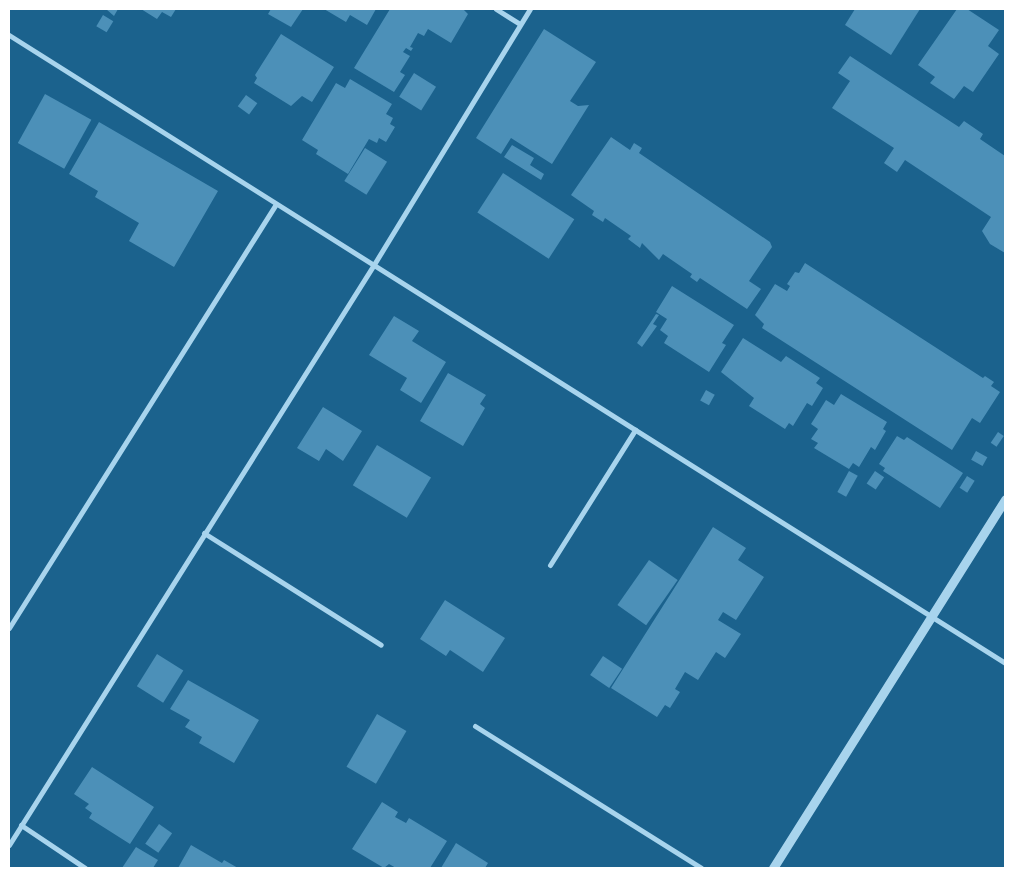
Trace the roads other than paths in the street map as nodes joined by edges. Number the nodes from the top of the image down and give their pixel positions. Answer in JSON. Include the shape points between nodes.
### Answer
{"nodes":[{"id":1,"x":496,"y":9,"type":"edge"},
{"id":2,"x":530,"y":9,"type":"edge"},
{"id":3,"x":520,"y":24,"type":"junction"},
{"id":4,"x":9,"y":35,"type":"edge"},
{"id":5,"x":275,"y":205,"type":"junction"},
{"id":6,"x":372,"y":266,"type":"junction"},
{"id":7,"x":635,"y":430,"type":"junction"},
{"id":8,"x":1005,"y":499,"type":"edge"},
{"id":9,"x":204,"y":533,"type":"junction"},
{"id":10,"x":550,"y":564,"type":"dead end"},
{"id":11,"x":931,"y":617,"type":"junction"},
{"id":12,"x":9,"y":628,"type":"edge"},
{"id":13,"x":381,"y":645,"type":"dead end"},
{"id":14,"x":1005,"y":663,"type":"edge"},
{"id":15,"x":475,"y":726,"type":"dead end"},
{"id":16,"x":21,"y":825,"type":"junction"},
{"id":17,"x":9,"y":845,"type":"edge"},
{"id":18,"x":84,"y":868,"type":"edge"},
{"id":19,"x":701,"y":868,"type":"edge"},
{"id":20,"x":772,"y":868,"type":"edge"}],
"edges":[{"from":1,"to":3,"type":"street"},
{"from":2,"to":3,"type":"street"},
{"from":3,"to":6,"type":"street"},
{"from":4,"to":5,"type":"street"},
{"from":5,"to":6,"type":"street"},
{"from":5,"to":12,"type":"street"},
{"from":6,"to":7,"type":"street"},
{"from":6,"to":9,"type":"street"},
{"from":7,"to":10,"type":"street"},
{"from":7,"to":11,"type":"street"},
{"from":8,"to":11,"type":"street"},
{"from":9,"to":13,"type":"street"},
{"from":9,"to":16,"type":"street"},
{"from":11,"to":14,"type":"street"},
{"from":11,"to":20,"type":"street"},
{"from":15,"to":19,"type":"street"},
{"from":16,"to":17,"type":"street"},
{"from":16,"to":18,"type":"street"}]}
